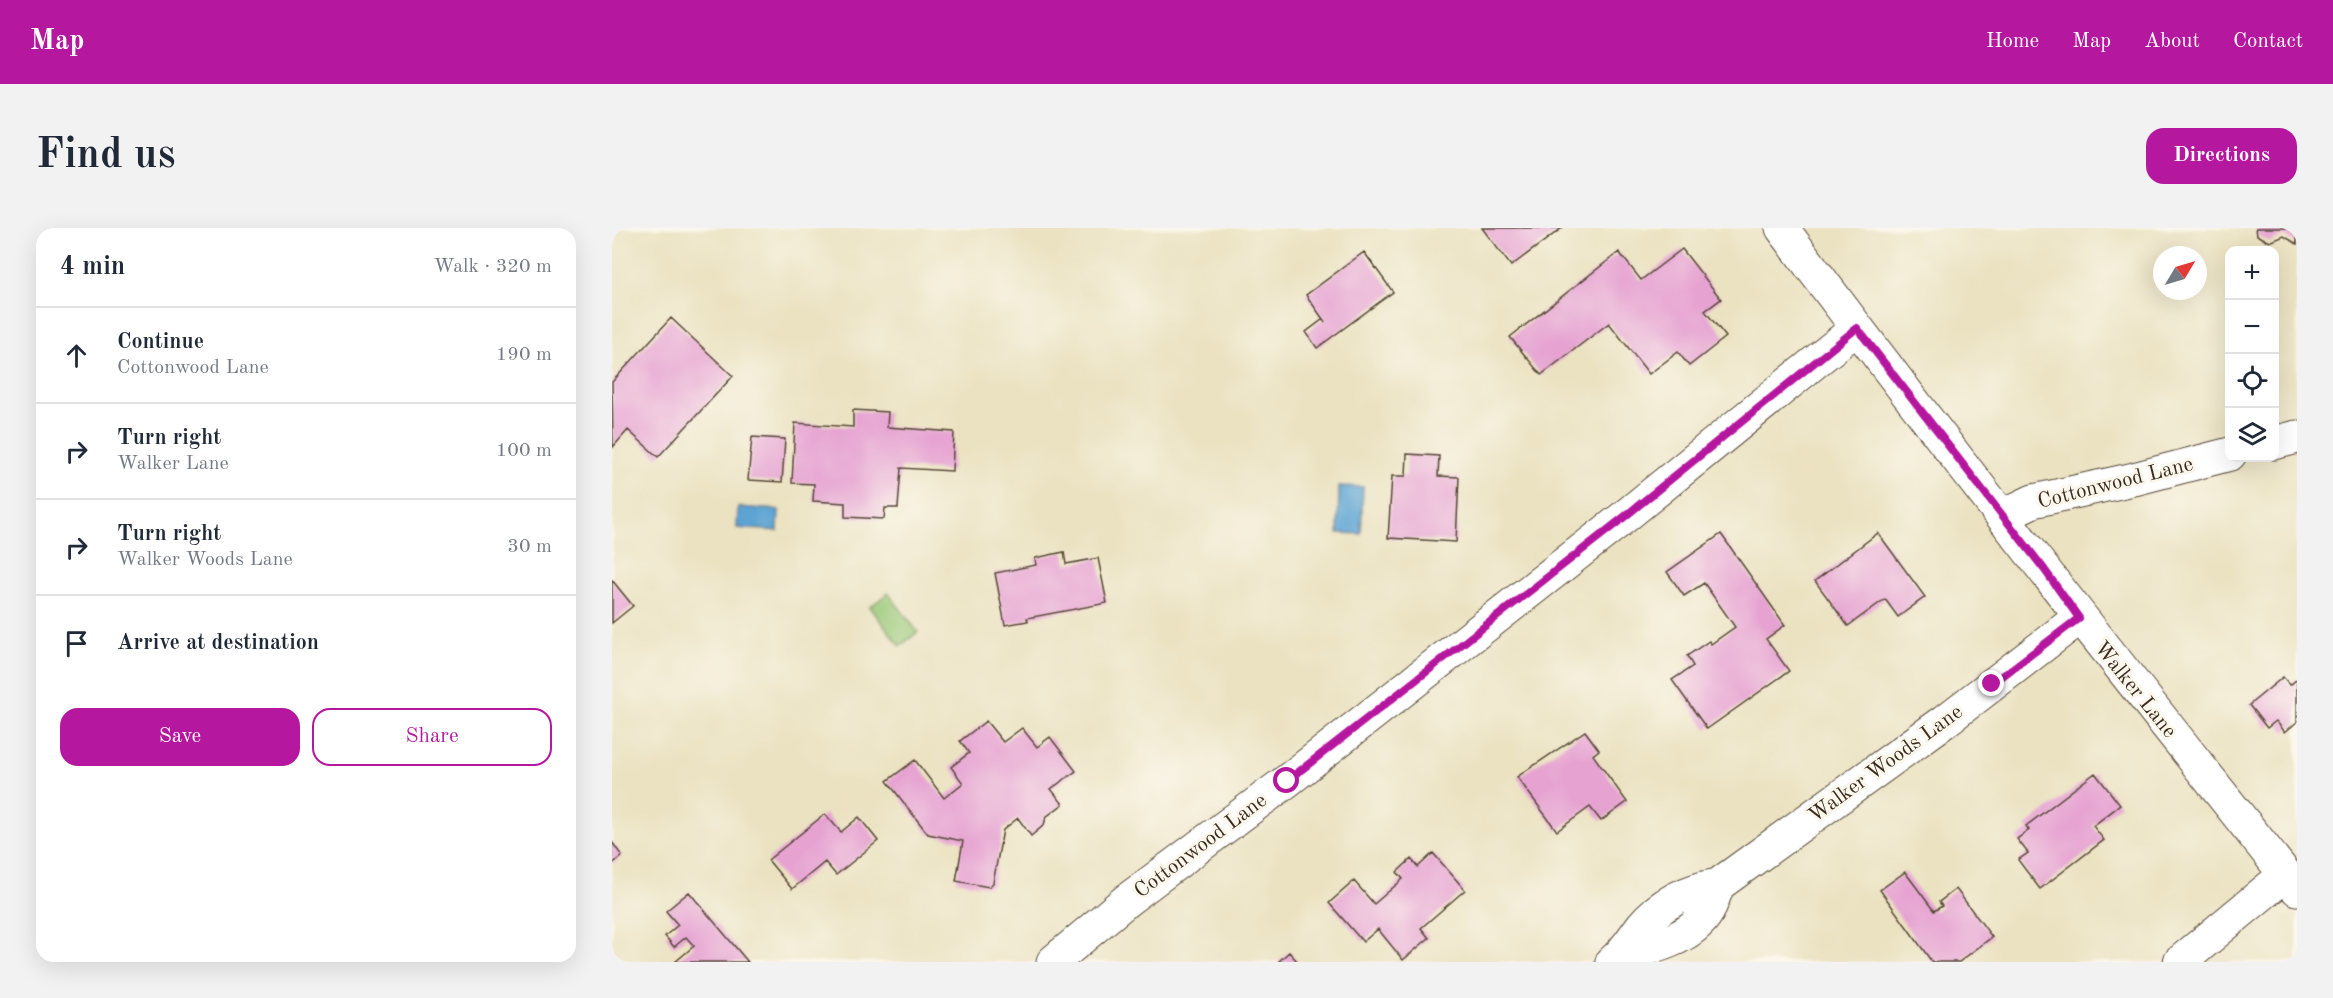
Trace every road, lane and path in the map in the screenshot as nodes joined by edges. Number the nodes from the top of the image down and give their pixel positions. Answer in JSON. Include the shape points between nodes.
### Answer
{"nodes":[{"id":1,"x":1782,"y":228,"type":"edge"},
{"id":2,"x":1857,"y":328,"type":"junction"},
{"id":3,"x":2297,"y":437,"type":"edge"},
{"id":4,"x":2279,"y":442,"type":"edge"},
{"id":5,"x":2225,"y":455,"type":"edge"},
{"id":6,"x":2002,"y":516,"type":"junction"},
{"id":7,"x":2079,"y":618,"type":"junction"},
{"id":8,"x":2291,"y":882,"type":"edge"},
{"id":9,"x":1617,"y":958,"type":"edge"},
{"id":10,"x":1053,"y":962,"type":"edge"},
{"id":11,"x":2180,"y":962,"type":"edge"}],
"edges":[{"from":1,"to":2,"type":"street","name":"Walker Lane"},
{"from":2,"to":6,"type":"street","name":"Walker Lane"},
{"from":2,"to":10,"type":"street","name":"Cottonwood Lane","via":[[1623,518],[1287,781],[1126,900]]},
{"from":3,"to":4,"type":"street"},
{"from":5,"to":6,"type":"street","name":"Cottonwood Lane","via":[[2033,501]]},
{"from":6,"to":7,"type":"street","name":"Walker Lane"},
{"from":7,"to":8,"type":"street","name":"Walker Lane"},
{"from":7,"to":9,"type":"street","name":"Walker Woods Lane","via":[[1945,721],[1718,885],[1695,889],[1669,903],[1643,925]]},
{"from":8,"to":11,"type":"street"}]}
